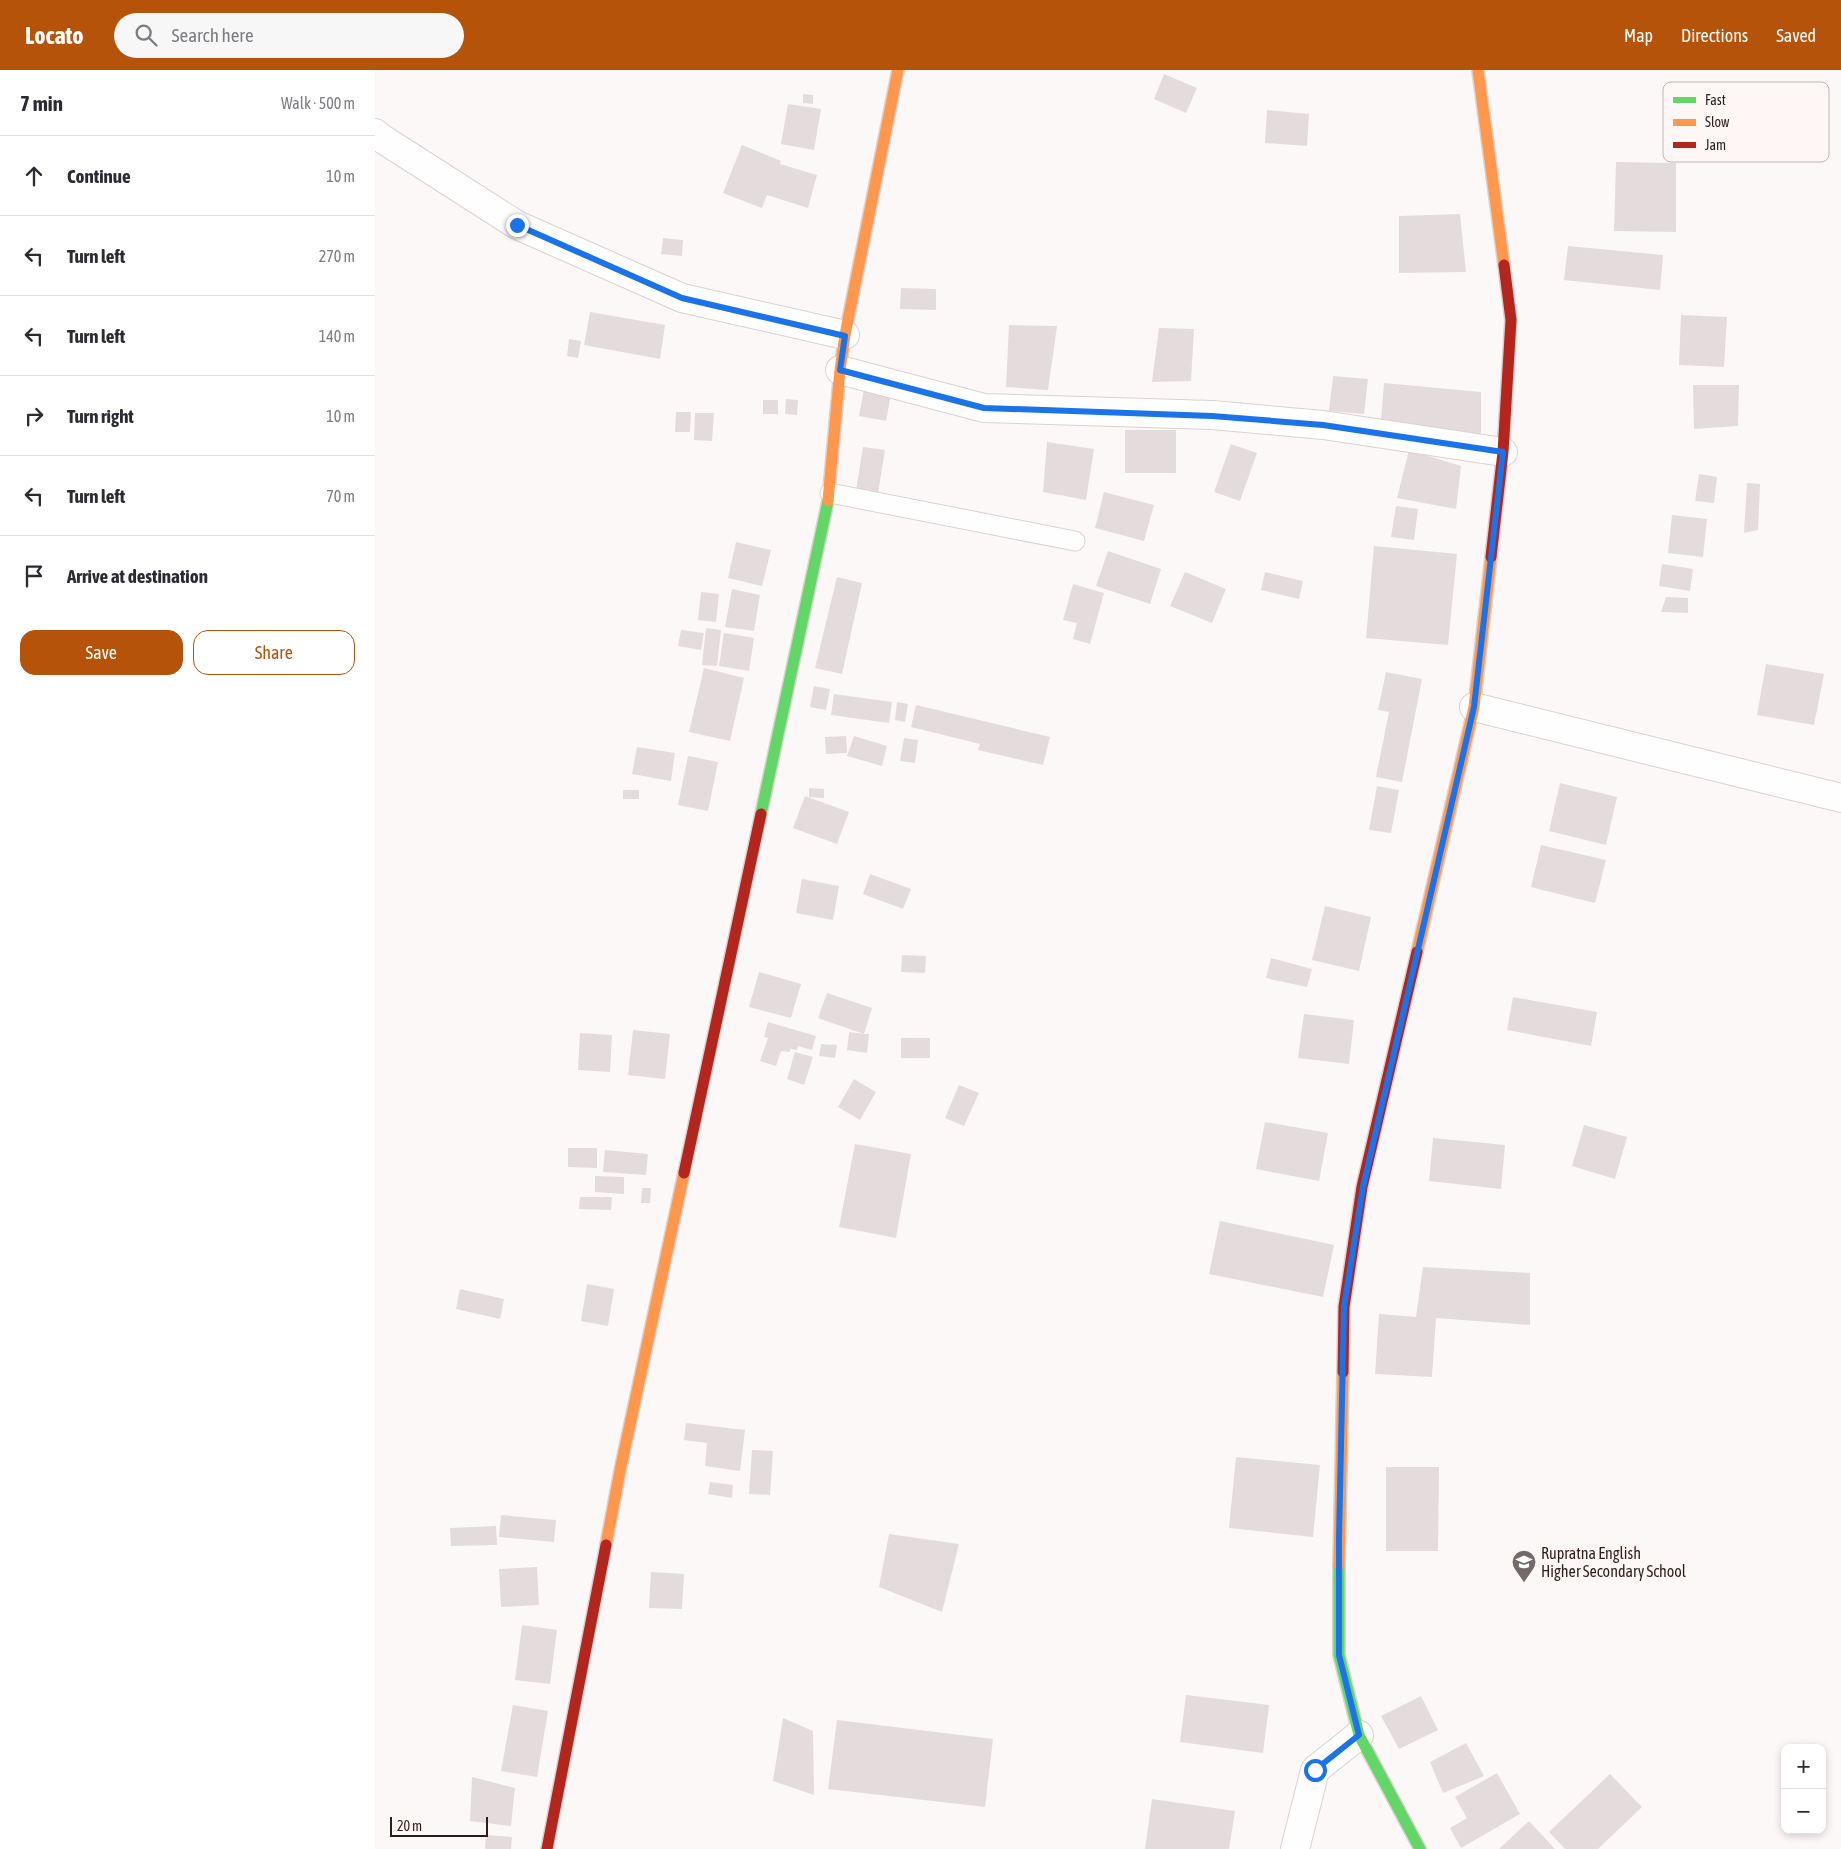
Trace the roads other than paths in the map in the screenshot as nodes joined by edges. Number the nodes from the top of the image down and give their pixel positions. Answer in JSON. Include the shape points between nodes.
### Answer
{"nodes":[{"id":1,"x":898,"y":70,"type":"edge"},
{"id":2,"x":1478,"y":70,"type":"edge"},
{"id":3,"x":375,"y":133,"type":"edge"},
{"id":4,"x":845,"y":336,"type":"junction"},
{"id":5,"x":840,"y":370,"type":"junction"},
{"id":6,"x":1503,"y":452,"type":"junction"},
{"id":7,"x":830,"y":493,"type":"junction"},
{"id":8,"x":1075,"y":541,"type":"dead end"},
{"id":9,"x":1474,"y":707,"type":"junction"},
{"id":10,"x":1841,"y":798,"type":"edge"},
{"id":11,"x":1359,"y":1735,"type":"junction"},
{"id":12,"x":547,"y":1849,"type":"edge"},
{"id":13,"x":1295,"y":1849,"type":"edge"},
{"id":14,"x":1419,"y":1849,"type":"edge"}],
"edges":[{"from":1,"to":4,"type":"street"},
{"from":2,"to":6,"type":"street","via":[[1511,320]]},
{"from":3,"to":4,"type":"street","via":[[517,225],[682,298]]},
{"from":4,"to":5,"type":"street"},
{"from":5,"to":6,"type":"street","via":[[984,408],[1295,422]]},
{"from":5,"to":7,"type":"street"},
{"from":6,"to":9,"type":"street"},
{"from":7,"to":8,"type":"lane"},
{"from":7,"to":12,"type":"street","via":[[621,1463]]},
{"from":9,"to":10,"type":"street"},
{"from":9,"to":11,"type":"street","via":[[1363,1187],[1344,1307],[1339,1655]]},
{"from":11,"to":13,"type":"street","via":[[1315,1770]]},
{"from":11,"to":14,"type":"street"}]}
